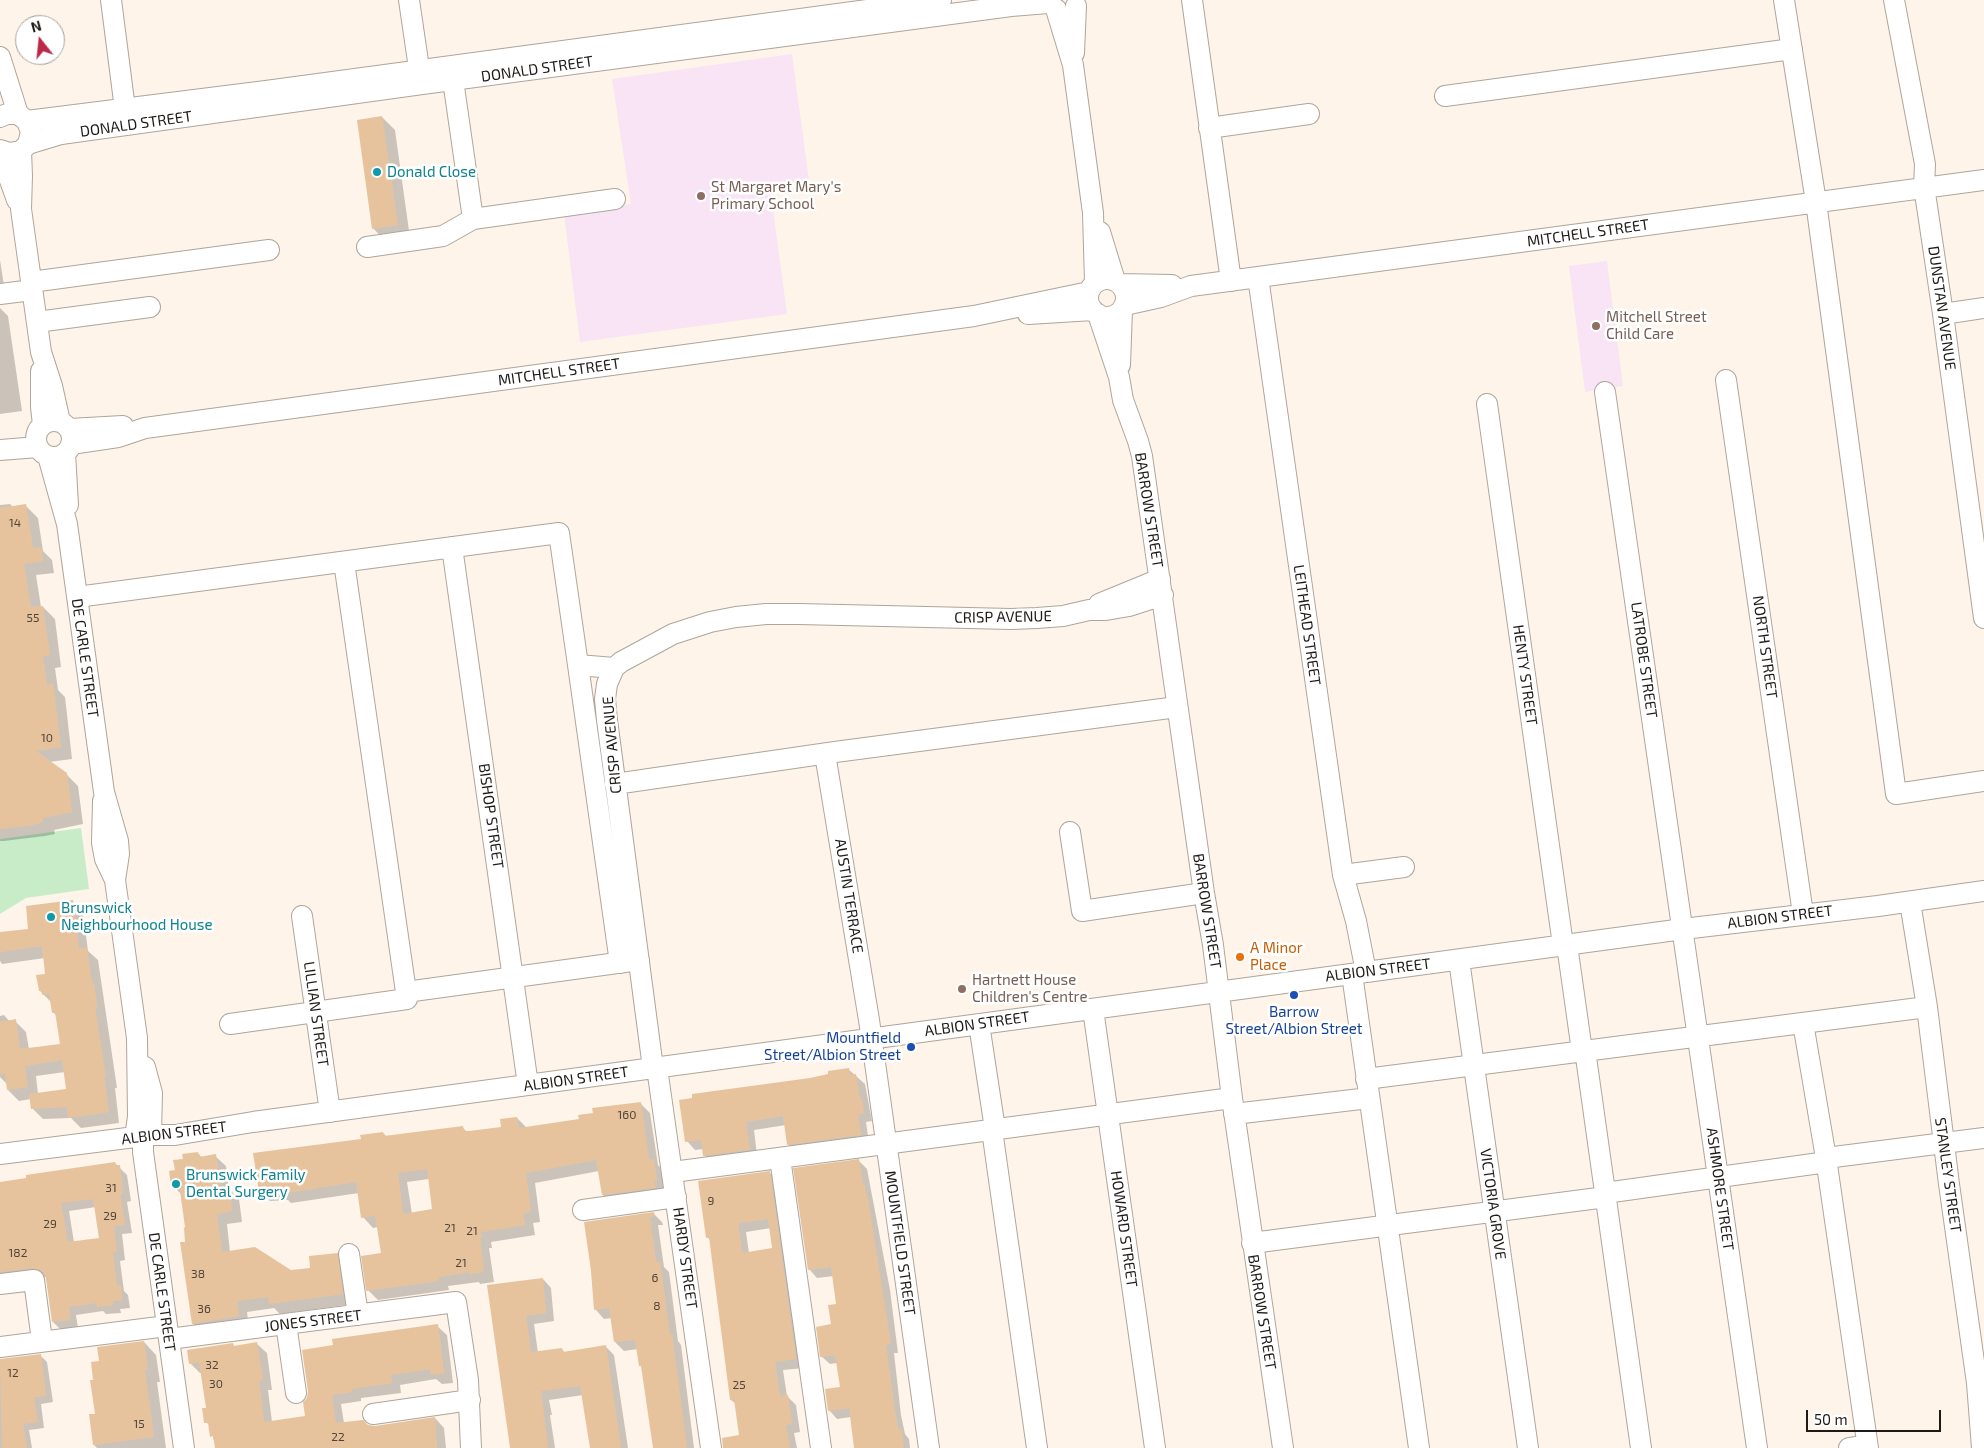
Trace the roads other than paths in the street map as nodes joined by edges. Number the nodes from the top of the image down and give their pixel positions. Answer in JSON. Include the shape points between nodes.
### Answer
{"nodes":[{"id":1,"x":111,"y":0,"type":"edge"},
{"id":2,"x":409,"y":0,"type":"edge"},
{"id":3,"x":941,"y":0,"type":"edge"},
{"id":4,"x":1192,"y":0,"type":"edge"},
{"id":5,"x":1784,"y":0,"type":"edge"},
{"id":6,"x":1894,"y":0,"type":"edge"},
{"id":7,"x":1082,"y":2,"type":"edge"},
{"id":8,"x":1050,"y":4,"type":"edge"},
{"id":9,"x":732,"y":35,"type":"junction"},
{"id":10,"x":1792,"y":49,"type":"junction"},
{"id":11,"x":0,"y":57,"type":"edge"},
{"id":12,"x":1073,"y":65,"type":"junction"},
{"id":13,"x":420,"y":77,"type":"junction"},
{"id":14,"x":453,"y":80,"type":"junction"},
{"id":15,"x":1445,"y":96,"type":"dead end"},
{"id":16,"x":125,"y":109,"type":"junction"},
{"id":17,"x":1309,"y":114,"type":"dead end"},
{"id":18,"x":15,"y":117,"type":"edge"},
{"id":19,"x":1209,"y":128,"type":"junction"},
{"id":20,"x":13,"y":149,"type":"edge"},
{"id":21,"x":1984,"y":180,"type":"edge"},
{"id":22,"x":1924,"y":187,"type":"junction"},
{"id":23,"x":614,"y":199,"type":"dead end"},
{"id":24,"x":1816,"y":202,"type":"junction"},
{"id":25,"x":1093,"y":213,"type":"junction"},
{"id":26,"x":473,"y":219,"type":"junction"},
{"id":27,"x":367,"y":247,"type":"dead end"},
{"id":28,"x":269,"y":250,"type":"dead end"},
{"id":29,"x":1258,"y":277,"type":"junction"},
{"id":30,"x":1231,"y":281,"type":"junction"},
{"id":31,"x":1118,"y":283,"type":"junction"},
{"id":32,"x":32,"y":286,"type":"junction"},
{"id":33,"x":1192,"y":286,"type":"junction"},
{"id":34,"x":0,"y":294,"type":"edge"},
{"id":35,"x":1094,"y":300,"type":"junction"},
{"id":36,"x":150,"y":307,"type":"dead end"},
{"id":37,"x":1123,"y":308,"type":"junction"},
{"id":38,"x":1984,"y":308,"type":"edge"},
{"id":39,"x":1943,"y":314,"type":"junction"},
{"id":40,"x":37,"y":322,"type":"junction"},
{"id":41,"x":1119,"y":377,"type":"junction"},
{"id":42,"x":1726,"y":380,"type":"dead end"},
{"id":43,"x":1605,"y":392,"type":"dead end"},
{"id":44,"x":1487,"y":404,"type":"dead end"},
{"id":45,"x":54,"y":439,"type":"junction"},
{"id":46,"x":0,"y":442,"type":"edge"},
{"id":47,"x":0,"y":450,"type":"edge"},
{"id":48,"x":452,"y":547,"type":"junction"},
{"id":49,"x":344,"y":562,"type":"junction"},
{"id":50,"x":1161,"y":587,"type":"junction"},
{"id":51,"x":77,"y":597,"type":"junction"},
{"id":52,"x":1984,"y":618,"type":"edge"},
{"id":53,"x":578,"y":665,"type":"junction"},
{"id":54,"x":614,"y":668,"type":"junction"},
{"id":55,"x":1177,"y":707,"type":"junction"},
{"id":56,"x":825,"y":754,"type":"junction"},
{"id":57,"x":1984,"y":781,"type":"edge"},
{"id":58,"x":615,"y":784,"type":"junction"},
{"id":59,"x":621,"y":829,"type":"junction"},
{"id":60,"x":1070,"y":832,"type":"dead end"},
{"id":61,"x":600,"y":833,"type":"junction"},
{"id":62,"x":1404,"y":867,"type":"dead end"},
{"id":63,"x":1343,"y":875,"type":"junction"},
{"id":64,"x":1984,"y":891,"type":"edge"},
{"id":65,"x":1204,"y":893,"type":"junction"},
{"id":66,"x":1910,"y":902,"type":"junction"},
{"id":67,"x":1803,"y":914,"type":"junction"},
{"id":68,"x":302,"y":916,"type":"dead end"},
{"id":69,"x":1683,"y":929,"type":"junction"},
{"id":70,"x":1565,"y":945,"type":"junction"},
{"id":71,"x":1459,"y":960,"type":"junction"},
{"id":72,"x":629,"y":962,"type":"junction"},
{"id":73,"x":1359,"y":973,"type":"junction"},
{"id":74,"x":514,"y":978,"type":"junction"},
{"id":75,"x":1217,"y":982,"type":"junction"},
{"id":76,"x":406,"y":992,"type":"junction"},
{"id":77,"x":1927,"y":1007,"type":"junction"},
{"id":78,"x":1093,"y":1010,"type":"junction"},
{"id":79,"x":316,"y":1012,"type":"junction"},
{"id":80,"x":1803,"y":1023,"type":"junction"},
{"id":81,"x":230,"y":1024,"type":"dead end"},
{"id":82,"x":979,"y":1024,"type":"junction"},
{"id":83,"x":1699,"y":1036,"type":"junction"},
{"id":84,"x":871,"y":1039,"type":"junction"},
{"id":85,"x":1584,"y":1051,"type":"junction"},
{"id":86,"x":1473,"y":1065,"type":"junction"},
{"id":87,"x":655,"y":1068,"type":"junction"},
{"id":88,"x":528,"y":1085,"type":"junction"},
{"id":89,"x":1368,"y":1088,"type":"junction"},
{"id":90,"x":1233,"y":1106,"type":"junction"},
{"id":91,"x":330,"y":1112,"type":"junction"},
{"id":92,"x":1108,"y":1115,"type":"junction"},
{"id":93,"x":994,"y":1129,"type":"junction"},
{"id":94,"x":143,"y":1136,"type":"junction"},
{"id":95,"x":1984,"y":1138,"type":"edge"},
{"id":96,"x":886,"y":1144,"type":"junction"},
{"id":97,"x":1943,"y":1144,"type":"junction"},
{"id":98,"x":0,"y":1154,"type":"edge"},
{"id":99,"x":780,"y":1158,"type":"junction"},
{"id":100,"x":1827,"y":1160,"type":"junction"},
{"id":101,"x":673,"y":1172,"type":"junction"},
{"id":102,"x":1718,"y":1176,"type":"junction"},
{"id":103,"x":1605,"y":1195,"type":"junction"},
{"id":104,"x":676,"y":1197,"type":"junction"},
{"id":105,"x":583,"y":1210,"type":"dead end"},
{"id":106,"x":1494,"y":1212,"type":"junction"},
{"id":107,"x":1387,"y":1227,"type":"junction"},
{"id":108,"x":1252,"y":1243,"type":"junction"},
{"id":109,"x":349,"y":1254,"type":"dead end"},
{"id":110,"x":0,"y":1284,"type":"edge"},
{"id":111,"x":358,"y":1315,"type":"junction"},
{"id":112,"x":286,"y":1324,"type":"junction"},
{"id":113,"x":168,"y":1332,"type":"junction"},
{"id":114,"x":42,"y":1341,"type":"junction"},
{"id":115,"x":0,"y":1347,"type":"edge"},
{"id":116,"x":296,"y":1393,"type":"dead end"},
{"id":117,"x":470,"y":1400,"type":"junction"},
{"id":118,"x":373,"y":1414,"type":"dead end"},
{"id":119,"x":1982,"y":1443,"type":"edge"},
{"id":120,"x":1861,"y":1447,"type":"edge"},
{"id":121,"x":184,"y":1448,"type":"edge"},
{"id":122,"x":471,"y":1448,"type":"edge"},
{"id":123,"x":711,"y":1448,"type":"edge"},
{"id":124,"x":821,"y":1448,"type":"edge"},
{"id":125,"x":929,"y":1448,"type":"edge"},
{"id":126,"x":1037,"y":1448,"type":"edge"},
{"id":127,"x":1155,"y":1448,"type":"edge"},
{"id":128,"x":1283,"y":1448,"type":"edge"},
{"id":129,"x":1419,"y":1448,"type":"edge"},
{"id":130,"x":1528,"y":1448,"type":"edge"},
{"id":131,"x":1641,"y":1448,"type":"edge"},
{"id":132,"x":1757,"y":1448,"type":"edge"}],
"edges":[{"from":1,"to":16,"type":"street"},
{"from":2,"to":13,"type":"street"},
{"from":3,"to":9,"type":"street","name":"DONALD STREET"},
{"from":4,"to":19,"type":"street"},
{"from":5,"to":10,"type":"street"},
{"from":6,"to":22,"type":"street","name":"DUNSTAN AVENUE","via":[[1925,164]]},
{"from":7,"to":8,"type":"street","name":"DONALD STREET","via":[[1066,10]]},
{"from":7,"to":12,"type":"street","name":"BARROW STREET"},
{"from":8,"to":9,"type":"street","name":"DONALD STREET"},
{"from":8,"to":12,"type":"street","name":"BARROW STREET"},
{"from":9,"to":13,"type":"street","name":"DONALD STREET"},
{"from":9,"to":14,"type":"street","name":"DONALD STREET"},
{"from":10,"to":15,"type":"street"},
{"from":10,"to":24,"type":"street"},
{"from":11,"to":18,"type":"street"},
{"from":12,"to":25,"type":"street","name":"BARROW STREET"},
{"from":13,"to":14,"type":"street","name":"DONALD STREET"},
{"from":13,"to":16,"type":"street","name":"DONALD STREET"},
{"from":13,"to":20,"type":"street","name":"DONALD STREET","via":[[62,134],[40,138]]},
{"from":14,"to":26,"type":"street"},
{"from":16,"to":18,"type":"street","name":"DONALD STREET"},
{"from":17,"to":19,"type":"street"},
{"from":18,"to":20,"type":"street","name":"DE CARLE STREET","via":[[31,132]]},
{"from":19,"to":30,"type":"street"},
{"from":20,"to":32,"type":"street","name":"DE CARLE STREET","via":[[10,182],[20,209]]},
{"from":21,"to":22,"type":"street","name":"MITCHELL STREET"},
{"from":22,"to":24,"type":"street","name":"MITCHELL STREET"},
{"from":22,"to":39,"type":"street","name":"DUNSTAN AVENUE"},
{"from":23,"to":26,"type":"street"},
{"from":24,"to":29,"type":"street","name":"MITCHELL STREET"},
{"from":24,"to":57,"type":"street","via":[[1896,794]]},
{"from":25,"to":31,"type":"street","name":"BARROW STREET"},
{"from":25,"to":35,"type":"street","name":"BARROW STREET"},
{"from":26,"to":27,"type":"street","via":[[443,236]]},
{"from":28,"to":32,"type":"street"},
{"from":29,"to":30,"type":"street","name":"MITCHELL STREET"},
{"from":29,"to":63,"type":"street","name":"LEITHEAD STREET"},
{"from":30,"to":33,"type":"street","name":"MITCHELL STREET"},
{"from":31,"to":33,"type":"street","name":"MITCHELL STREET"},
{"from":31,"to":35,"type":"street","via":[[1105,279]]},
{"from":31,"to":37,"type":"street","via":[[1126,294]]},
{"from":32,"to":34,"type":"street"},
{"from":32,"to":40,"type":"street","name":"DE CARLE STREET"},
{"from":33,"to":37,"type":"street","name":"MITCHELL STREET"},
{"from":35,"to":37,"type":"street","via":[[1103,316],[1113,316]]},
{"from":35,"to":41,"type":"street","name":"BARROW STREET"},
{"from":35,"to":45,"type":"street","name":"MITCHELL STREET","via":[[145,428],[118,436]]},
{"from":36,"to":40,"type":"street"},
{"from":37,"to":41,"type":"street","name":"BARROW STREET"},
{"from":38,"to":39,"type":"street"},
{"from":39,"to":52,"type":"street","name":"DUNSTAN AVENUE"},
{"from":40,"to":45,"type":"street","name":"DE CARLE STREET","via":[[41,352],[52,386]]},
{"from":41,"to":50,"type":"street","name":"BARROW STREET","via":[[1123,400],[1142,456]]},
{"from":42,"to":67,"type":"street","name":"NORTH STREET"},
{"from":43,"to":69,"type":"street","name":"LATROBE STREET"},
{"from":44,"to":70,"type":"street","name":"HENTY STREET"},
{"from":45,"to":46,"type":"street","name":"MITCHELL STREET"},
{"from":45,"to":47,"type":"street","name":"MITCHELL STREET"},
{"from":45,"to":51,"type":"street","name":"DE CARLE STREET"},
{"from":48,"to":49,"type":"street"},
{"from":48,"to":53,"type":"street","via":[[559,533]]},
{"from":48,"to":74,"type":"street","name":"BISHOP STREET"},
{"from":49,"to":51,"type":"street"},
{"from":49,"to":76,"type":"street"},
{"from":50,"to":54,"type":"street","name":"CRISP AVENUE","via":[[1108,599],[1089,610],[1063,616],[1011,619],[766,614],[736,618],[710,622],[673,634]]},
{"from":50,"to":55,"type":"street","name":"BARROW STREET"},
{"from":51,"to":94,"type":"street","name":"DE CARLE STREET","via":[[104,792],[118,841],[115,880],[136,1038],[152,1093]]},
{"from":53,"to":54,"type":"street"},
{"from":53,"to":61,"type":"street"},
{"from":54,"to":58,"type":"street","name":"CRISP AVENUE","via":[[605,699]]},
{"from":55,"to":56,"type":"street"},
{"from":55,"to":65,"type":"street","name":"BARROW STREET"},
{"from":56,"to":58,"type":"street"},
{"from":56,"to":84,"type":"street","name":"AUSTIN TERRACE"},
{"from":58,"to":59,"type":"street","name":"CRISP AVENUE"},
{"from":59,"to":61,"type":"street"},
{"from":59,"to":72,"type":"street","name":"CRISP AVENUE"},
{"from":60,"to":65,"type":"street","via":[[1082,911]]},
{"from":61,"to":72,"type":"street"},
{"from":62,"to":63,"type":"street"},
{"from":63,"to":73,"type":"street","name":"LEITHEAD STREET","via":[[1356,921]]},
{"from":64,"to":66,"type":"street","name":"ALBION STREET"},
{"from":65,"to":75,"type":"street","name":"BARROW STREET"},
{"from":66,"to":67,"type":"street","name":"ALBION STREET"},
{"from":66,"to":77,"type":"street","name":"STANLEY STREET"},
{"from":67,"to":69,"type":"street","name":"ALBION STREET"},
{"from":68,"to":79,"type":"street","name":"LILLIAN STREET"},
{"from":69,"to":70,"type":"street","name":"ALBION STREET"},
{"from":69,"to":83,"type":"street","name":"ASHMORE STREET"},
{"from":70,"to":71,"type":"street","name":"ALBION STREET"},
{"from":70,"to":85,"type":"street","name":"HENTY STREET"},
{"from":71,"to":73,"type":"street","name":"ALBION STREET"},
{"from":71,"to":86,"type":"street","name":"VICTORIA GROVE"},
{"from":72,"to":74,"type":"street"},
{"from":72,"to":87,"type":"street","name":"CRISP AVENUE"},
{"from":73,"to":75,"type":"street","name":"ALBION STREET"},
{"from":73,"to":89,"type":"street","name":"LEITHEAD STREET"},
{"from":74,"to":76,"type":"street"},
{"from":74,"to":88,"type":"street","name":"BISHOP STREET"},
{"from":75,"to":78,"type":"street","name":"ALBION STREET"},
{"from":75,"to":90,"type":"street","name":"BARROW STREET"},
{"from":76,"to":79,"type":"street","via":[[407,999]]},
{"from":77,"to":80,"type":"street"},
{"from":77,"to":97,"type":"street","name":"STANLEY STREET"},
{"from":78,"to":82,"type":"street","name":"ALBION STREET"},
{"from":78,"to":92,"type":"street","name":"HOWARD STREET"},
{"from":79,"to":81,"type":"street"},
{"from":79,"to":91,"type":"street","name":"LILLIAN STREET"},
{"from":80,"to":83,"type":"street"},
{"from":80,"to":100,"type":"street"},
{"from":82,"to":84,"type":"street","name":"ALBION STREET"},
{"from":82,"to":93,"type":"street"},
{"from":83,"to":85,"type":"street"},
{"from":83,"to":102,"type":"street","name":"ASHMORE STREET"},
{"from":84,"to":87,"type":"street","name":"ALBION STREET"},
{"from":84,"to":96,"type":"street","name":"MOUNTFIELD STREET"},
{"from":85,"to":86,"type":"street"},
{"from":85,"to":103,"type":"street","name":"HENTY STREET"},
{"from":86,"to":89,"type":"street"},
{"from":86,"to":106,"type":"street","name":"VICTORIA GROVE"},
{"from":87,"to":88,"type":"street","name":"ALBION STREET"},
{"from":87,"to":101,"type":"street","name":"HARDY STREET"},
{"from":88,"to":91,"type":"street","name":"ALBION STREET"},
{"from":89,"to":90,"type":"street"},
{"from":89,"to":107,"type":"street","name":"LEITHEAD STREET"},
{"from":90,"to":92,"type":"street"},
{"from":90,"to":108,"type":"street","name":"BARROW STREET"},
{"from":91,"to":94,"type":"street","name":"ALBION STREET","via":[[194,1132]]},
{"from":92,"to":93,"type":"street"},
{"from":92,"to":127,"type":"street","name":"HOWARD STREET"},
{"from":93,"to":96,"type":"street"},
{"from":93,"to":126,"type":"street"},
{"from":94,"to":98,"type":"street","name":"ALBION STREET"},
{"from":94,"to":113,"type":"street","name":"DE CARLE STREET"},
{"from":95,"to":97,"type":"street"},
{"from":96,"to":99,"type":"street"},
{"from":96,"to":125,"type":"street","name":"MOUNTFIELD STREET"},
{"from":97,"to":100,"type":"street"},
{"from":97,"to":119,"type":"street","name":"STANLEY STREET","via":[[1977,1383]]},
{"from":99,"to":101,"type":"street"},
{"from":99,"to":124,"type":"street"},
{"from":100,"to":102,"type":"street"},
{"from":100,"to":120,"type":"street"},
{"from":101,"to":104,"type":"street","name":"HARDY STREET"},
{"from":102,"to":103,"type":"street"},
{"from":102,"to":132,"type":"street","name":"ASHMORE STREET"},
{"from":103,"to":106,"type":"street"},
{"from":103,"to":131,"type":"street","name":"HENTY STREET"},
{"from":104,"to":105,"type":"street"},
{"from":104,"to":123,"type":"street","name":"HARDY STREET"},
{"from":106,"to":107,"type":"street"},
{"from":106,"to":130,"type":"street","name":"VICTORIA GROVE"},
{"from":107,"to":108,"type":"street"},
{"from":107,"to":129,"type":"street","name":"LEITHEAD STREET"},
{"from":108,"to":128,"type":"street","name":"BARROW STREET"},
{"from":109,"to":111,"type":"street"},
{"from":110,"to":114,"type":"street","via":[[34,1280]]},
{"from":111,"to":112,"type":"street","name":"JONES STREET"},
{"from":111,"to":117,"type":"street","name":"JONES STREET","via":[[456,1302]]},
{"from":112,"to":113,"type":"street","name":"JONES STREET"},
{"from":112,"to":116,"type":"street"},
{"from":113,"to":114,"type":"street","name":"JONES STREET"},
{"from":113,"to":121,"type":"street","name":"DE CARLE STREET"},
{"from":114,"to":115,"type":"street","name":"JONES STREET"},
{"from":117,"to":118,"type":"street"},
{"from":117,"to":122,"type":"street"}]}
